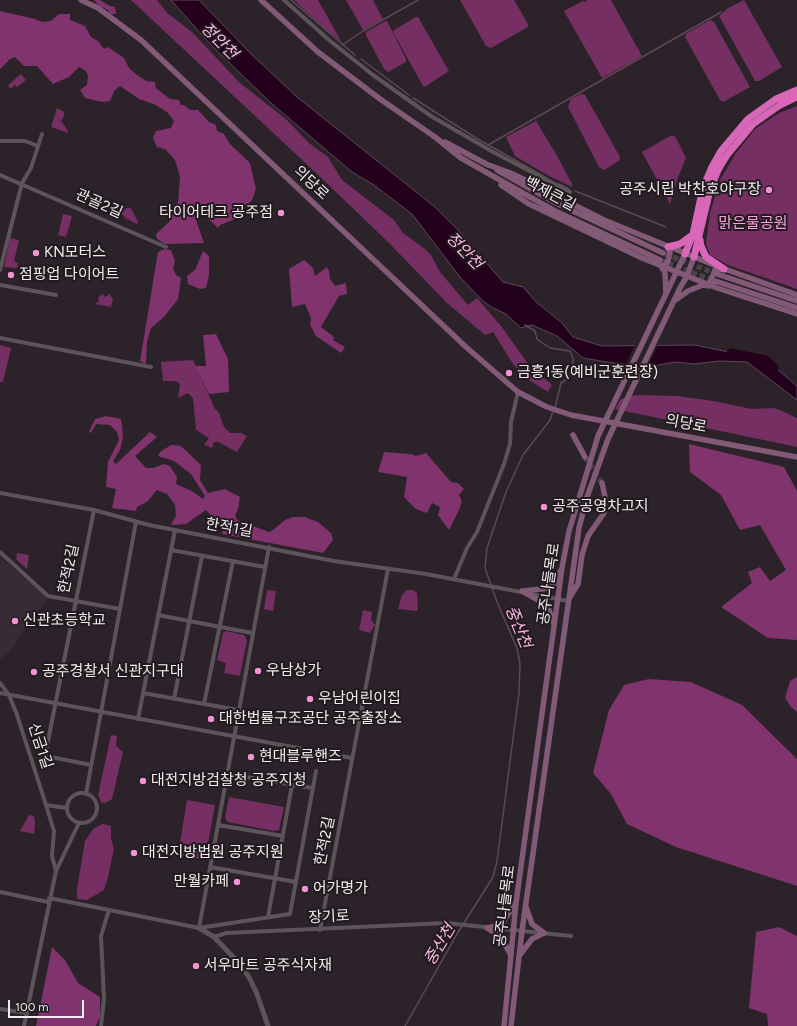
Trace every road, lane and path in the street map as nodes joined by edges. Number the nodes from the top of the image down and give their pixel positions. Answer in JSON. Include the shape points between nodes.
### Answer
{"nodes":[{"id":1,"x":81,"y":0,"type":"edge"},
{"id":2,"x":261,"y":0,"type":"edge"},
{"id":3,"x":284,"y":0,"type":"edge"},
{"id":4,"x":797,"y":90,"type":"edge"},
{"id":5,"x":797,"y":97,"type":"edge"},
{"id":6,"x":42,"y":134,"type":"dead end"},
{"id":7,"x":435,"y":137,"type":"junction"},
{"id":8,"x":0,"y":140,"type":"edge"},
{"id":9,"x":38,"y":146,"type":"junction"},
{"id":10,"x":486,"y":164,"type":"junction"},
{"id":11,"x":0,"y":175,"type":"edge"},
{"id":12,"x":22,"y":183,"type":"junction"},
{"id":13,"x":570,"y":192,"type":"dead end"},
{"id":14,"x":696,"y":235,"type":"junction"},
{"id":15,"x":166,"y":246,"type":"dead end"},
{"id":16,"x":668,"y":247,"type":"junction"},
{"id":17,"x":663,"y":253,"type":"tunnel mouth"},
{"id":18,"x":685,"y":254,"type":"junction"},
{"id":19,"x":694,"y":257,"type":"junction"},
{"id":20,"x":660,"y":263,"type":"junction"},
{"id":21,"x":724,"y":269,"type":"junction"},
{"id":22,"x":0,"y":270,"type":"edge"},
{"id":23,"x":677,"y":272,"type":"junction"},
{"id":24,"x":717,"y":274,"type":"tunnel mouth"},
{"id":25,"x":687,"y":276,"type":"junction"},
{"id":26,"x":714,"y":281,"type":"tunnel mouth"},
{"id":27,"x":669,"y":284,"type":"junction"},
{"id":28,"x":0,"y":285,"type":"edge"},
{"id":29,"x":717,"y":288,"type":"junction"},
{"id":30,"x":56,"y":295,"type":"dead end"},
{"id":31,"x":797,"y":295,"type":"edge"},
{"id":32,"x":674,"y":301,"type":"junction"},
{"id":33,"x":797,"y":301,"type":"edge"},
{"id":34,"x":797,"y":308,"type":"edge"},
{"id":35,"x":797,"y":314,"type":"edge"},
{"id":36,"x":0,"y":338,"type":"edge"},
{"id":37,"x":151,"y":367,"type":"dead end"},
{"id":38,"x":518,"y":392,"type":"junction"},
{"id":39,"x":573,"y":435,"type":"dead end"},
{"id":40,"x":585,"y":457,"type":"tunnel mouth"},
{"id":41,"x":797,"y":457,"type":"edge"},
{"id":42,"x":602,"y":483,"type":"tunnel mouth"},
{"id":43,"x":0,"y":493,"type":"edge"},
{"id":44,"x":94,"y":510,"type":"junction"},
{"id":45,"x":136,"y":522,"type":"junction"},
{"id":46,"x":175,"y":530,"type":"junction"},
{"id":47,"x":269,"y":547,"type":"junction"},
{"id":48,"x":171,"y":550,"type":"junction"},
{"id":49,"x":0,"y":552,"type":"edge"},
{"id":50,"x":202,"y":556,"type":"junction"},
{"id":51,"x":233,"y":561,"type":"junction"},
{"id":52,"x":265,"y":567,"type":"junction"},
{"id":53,"x":562,"y":568,"type":"junction"},
{"id":54,"x":388,"y":569,"type":"junction"},
{"id":55,"x":454,"y":579,"type":"junction"},
{"id":56,"x":522,"y":591,"type":"junction"},
{"id":57,"x":559,"y":599,"type":"junction"},
{"id":58,"x":75,"y":601,"type":"junction"},
{"id":59,"x":568,"y":601,"type":"junction"},
{"id":60,"x":120,"y":609,"type":"junction"},
{"id":61,"x":158,"y":615,"type":"junction"},
{"id":62,"x":189,"y":621,"type":"junction"},
{"id":63,"x":220,"y":627,"type":"junction"},
{"id":64,"x":555,"y":628,"type":"junction"},
{"id":65,"x":252,"y":633,"type":"junction"},
{"id":66,"x":0,"y":683,"type":"edge"},
{"id":67,"x":0,"y":693,"type":"edge"},
{"id":68,"x":143,"y":693,"type":"junction"},
{"id":69,"x":9,"y":695,"type":"junction"},
{"id":70,"x":174,"y":698,"type":"junction"},
{"id":71,"x":55,"y":704,"type":"junction"},
{"id":72,"x":204,"y":704,"type":"junction"},
{"id":73,"x":238,"y":710,"type":"junction"},
{"id":74,"x":101,"y":712,"type":"junction"},
{"id":75,"x":138,"y":718,"type":"junction"},
{"id":76,"x":233,"y":736,"type":"junction"},
{"id":77,"x":352,"y":758,"type":"junction"},
{"id":78,"x":91,"y":765,"type":"junction"},
{"id":79,"x":316,"y":771,"type":"dead end"},
{"id":80,"x":227,"y":774,"type":"junction"},
{"id":81,"x":292,"y":785,"type":"junction"},
{"id":82,"x":313,"y":788,"type":"junction"},
{"id":83,"x":86,"y":794,"type":"junction"},
{"id":84,"x":46,"y":805,"type":"junction"},
{"id":85,"x":67,"y":808,"type":"junction"},
{"id":86,"x":79,"y":823,"type":"junction"},
{"id":87,"x":218,"y":825,"type":"junction"},
{"id":88,"x":283,"y":836,"type":"junction"},
{"id":89,"x":210,"y":866,"type":"junction"},
{"id":90,"x":56,"y":871,"type":"junction"},
{"id":91,"x":275,"y":878,"type":"junction"},
{"id":92,"x":296,"y":882,"type":"junction"},
{"id":93,"x":0,"y":892,"type":"edge"},
{"id":94,"x":49,"y":900,"type":"junction"},
{"id":95,"x":516,"y":903,"type":"junction"},
{"id":96,"x":526,"y":904,"type":"junction"},
{"id":97,"x":110,"y":910,"type":"junction"},
{"id":98,"x":268,"y":917,"type":"junction"},
{"id":99,"x":199,"y":928,"type":"junction"},
{"id":100,"x":485,"y":928,"type":"junction"},
{"id":101,"x":320,"y":930,"type":"junction"},
{"id":102,"x":513,"y":931,"type":"junction"},
{"id":103,"x":522,"y":931,"type":"junction"},
{"id":104,"x":544,"y":933,"type":"junction"},
{"id":105,"x":571,"y":936,"type":"dead end"},
{"id":106,"x":214,"y":937,"type":"junction"},
{"id":107,"x":511,"y":956,"type":"junction"},
{"id":108,"x":519,"y":956,"type":"junction"},
{"id":109,"x":0,"y":1008,"type":"edge"},
{"id":110,"x":27,"y":1013,"type":"junction"},
{"id":111,"x":24,"y":1026,"type":"edge"},
{"id":112,"x":101,"y":1026,"type":"edge"},
{"id":113,"x":268,"y":1026,"type":"edge"},
{"id":114,"x":504,"y":1026,"type":"edge"},
{"id":115,"x":511,"y":1026,"type":"edge"}],
"edges":[{"from":1,"to":38,"type":"main road","name":"의당로","via":[[98,8],[141,40],[466,347]]},
{"from":2,"to":7,"type":"main road","name":"백제큰길","via":[[318,52]]},
{"from":3,"to":13,"type":"street","via":[[360,65],[431,116]]},
{"from":4,"to":14,"type":"highway","via":[[776,99],[748,119],[721,151],[703,188]]},
{"from":5,"to":14,"type":"highway","via":[[752,124],[727,155],[710,190]]},
{"from":6,"to":9,"type":"street"},
{"from":7,"to":10,"type":"main road","name":"백제큰길"},
{"from":7,"to":20,"type":"main road","name":"백제큰길","via":[[461,158],[553,210]]},
{"from":8,"to":9,"type":"street","via":[[19,140]]},
{"from":9,"to":12,"type":"street"},
{"from":10,"to":16,"type":"main road","via":[[513,174],[598,217]]},
{"from":10,"to":17,"type":"main road","name":"백제큰길","via":[[556,203]]},
{"from":11,"to":12,"type":"street","name":"관골2길"},
{"from":12,"to":15,"type":"street","name":"관골2길"},
{"from":12,"to":22,"type":"street"},
{"from":14,"to":16,"type":"highway"},
{"from":14,"to":18,"type":"highway"},
{"from":14,"to":19,"type":"highway"},
{"from":14,"to":21,"type":"highway","via":[[706,257]]},
{"from":16,"to":18,"type":"main road"},
{"from":16,"to":20,"type":"main road","via":[[668,261],[665,265]]},
{"from":18,"to":19,"type":"main road"},
{"from":18,"to":23,"type":"main road","name":"공주나들목로"},
{"from":19,"to":21,"type":"main road"},
{"from":19,"to":25,"type":"main road","name":"공주나들목로"},
{"from":20,"to":23,"type":"main road","name":"백제큰길"},
{"from":20,"to":27,"type":"main road"},
{"from":21,"to":29,"type":"main road","via":[[715,270],[712,275],[710,282]]},
{"from":21,"to":31,"type":"main road"},
{"from":23,"to":25,"type":"main road","name":"백제큰길"},
{"from":23,"to":27,"type":"main road","name":"공주나들목로"},
{"from":24,"to":33,"type":"main road"},
{"from":25,"to":29,"type":"main road","name":"백제큰길"},
{"from":25,"to":32,"type":"main road","name":"공주나들목로"},
{"from":26,"to":34,"type":"main road"},
{"from":27,"to":53,"type":"main road","name":"공주나들목로","via":[[666,296],[598,436],[569,532]]},
{"from":28,"to":30,"type":"street"},
{"from":29,"to":32,"type":"main road","via":[[703,285]]},
{"from":29,"to":35,"type":"main road"},
{"from":32,"to":59,"type":"main road","name":"공주나들목로","via":[[608,439],[587,497],[579,528]]},
{"from":36,"to":37,"type":"street"},
{"from":38,"to":41,"type":"main road","name":"의당로","via":[[547,407],[571,415]]},
{"from":38,"to":55,"type":"street","via":[[511,422],[510,444],[504,464],[477,532]]},
{"from":39,"to":40,"type":"main road"},
{"from":42,"to":59,"type":"main road","via":[[605,497],[604,513],[588,536],[578,584]]},
{"from":43,"to":44,"type":"street","name":"한적1길"},
{"from":44,"to":45,"type":"street","name":"한적1길"},
{"from":44,"to":58,"type":"street","name":"한적2길"},
{"from":45,"to":46,"type":"street","name":"한적1길"},
{"from":45,"to":60,"type":"street"},
{"from":46,"to":47,"type":"street","name":"한적1길"},
{"from":46,"to":48,"type":"street"},
{"from":47,"to":52,"type":"street"},
{"from":47,"to":54,"type":"street","name":"한적1길"},
{"from":48,"to":50,"type":"street"},
{"from":48,"to":61,"type":"street"},
{"from":49,"to":58,"type":"street","via":[[48,596]]},
{"from":50,"to":51,"type":"street"},
{"from":50,"to":62,"type":"street"},
{"from":51,"to":52,"type":"street"},
{"from":51,"to":63,"type":"street"},
{"from":52,"to":65,"type":"street"},
{"from":53,"to":56,"type":"main road","via":[[554,584],[549,588]]},
{"from":53,"to":57,"type":"main road","name":"공주나들목로"},
{"from":54,"to":55,"type":"street","name":"한적1길"},
{"from":54,"to":77,"type":"street","name":"한적2길"},
{"from":55,"to":56,"type":"street","name":"한적1길"},
{"from":56,"to":57,"type":"street","name":"한적1길"},
{"from":56,"to":64,"type":"main road","via":[[547,605]]},
{"from":57,"to":59,"type":"street","name":"한적1길"},
{"from":57,"to":64,"type":"main road","name":"공주나들목로"},
{"from":58,"to":60,"type":"street"},
{"from":58,"to":71,"type":"street","name":"한적2길"},
{"from":59,"to":96,"type":"main road","name":"공주나들목로"},
{"from":60,"to":74,"type":"street"},
{"from":61,"to":62,"type":"street"},
{"from":61,"to":68,"type":"street"},
{"from":62,"to":63,"type":"street"},
{"from":62,"to":70,"type":"street"},
{"from":63,"to":65,"type":"street"},
{"from":63,"to":72,"type":"street"},
{"from":64,"to":95,"type":"main road","name":"공주나들목로"},
{"from":65,"to":73,"type":"street"},
{"from":66,"to":69,"type":"street","name":"신금1길"},
{"from":67,"to":69,"type":"street"},
{"from":68,"to":70,"type":"street"},
{"from":68,"to":75,"type":"street"},
{"from":69,"to":71,"type":"street"},
{"from":69,"to":84,"type":"street","name":"신금1길","via":[[24,733]]},
{"from":70,"to":72,"type":"street"},
{"from":71,"to":74,"type":"street"},
{"from":71,"to":78,"type":"street","name":"한적2길","via":[[46,751],[48,755]]},
{"from":72,"to":73,"type":"street"},
{"from":73,"to":76,"type":"street"},
{"from":74,"to":75,"type":"street"},
{"from":74,"to":78,"type":"street"},
{"from":75,"to":76,"type":"street"},
{"from":76,"to":77,"type":"street"},
{"from":76,"to":80,"type":"street"},
{"from":77,"to":101,"type":"street","name":"한적2길"},
{"from":78,"to":83,"type":"street"},
{"from":79,"to":82,"type":"street","name":"한적2길"},
{"from":80,"to":81,"type":"street"},
{"from":80,"to":87,"type":"street"},
{"from":81,"to":82,"type":"street"},
{"from":81,"to":88,"type":"street"},
{"from":82,"to":92,"type":"street","name":"한적2길"},
{"from":83,"to":85,"type":"street","via":[[81,793],[72,797]]},
{"from":83,"to":86,"type":"street","via":[[95,803],[96,811],[88,822]]},
{"from":84,"to":85,"type":"street"},
{"from":84,"to":90,"type":"street","name":"신금1길","via":[[54,832],[52,856]]},
{"from":85,"to":86,"type":"street","via":[[71,818]]},
{"from":86,"to":90,"type":"street"},
{"from":87,"to":88,"type":"street"},
{"from":87,"to":89,"type":"street"},
{"from":88,"to":91,"type":"street"},
{"from":89,"to":91,"type":"street"},
{"from":89,"to":99,"type":"street"},
{"from":90,"to":94,"type":"street","name":"신금1길"},
{"from":91,"to":92,"type":"street"},
{"from":91,"to":98,"type":"street"},
{"from":92,"to":98,"type":"street","name":"한적2길","via":[[290,914]]},
{"from":93,"to":94,"type":"street"},
{"from":94,"to":97,"type":"street"},
{"from":94,"to":110,"type":"street","name":"신금1길"},
{"from":95,"to":100,"type":"main road","via":[[501,924]]},
{"from":95,"to":102,"type":"main road","name":"공주나들목로"},
{"from":96,"to":103,"type":"main road","name":"공주나들목로"},
{"from":96,"to":104,"type":"main road","via":[[532,924]]},
{"from":97,"to":99,"type":"street"},
{"from":97,"to":112,"type":"street","via":[[101,936],[104,999]]},
{"from":98,"to":99,"type":"street","name":"한적2길"},
{"from":99,"to":106,"type":"street"},
{"from":100,"to":101,"type":"street","name":"장기로","via":[[446,923]]},
{"from":100,"to":102,"type":"street"},
{"from":100,"to":107,"type":"main road","via":[[500,936]]},
{"from":101,"to":106,"type":"street","name":"장기로","via":[[226,932]]},
{"from":102,"to":103,"type":"street"},
{"from":102,"to":107,"type":"main road","name":"공주나들목로"},
{"from":103,"to":104,"type":"street"},
{"from":103,"to":108,"type":"main road","name":"공주나들목로"},
{"from":104,"to":105,"type":"street"},
{"from":104,"to":108,"type":"main road","via":[[532,939]]},
{"from":106,"to":113,"type":"street","via":[[248,977]]},
{"from":107,"to":114,"type":"main road","name":"공주나들목로"},
{"from":108,"to":115,"type":"main road","name":"공주나들목로"},
{"from":109,"to":110,"type":"street"},
{"from":110,"to":111,"type":"street","name":"신금1길"}]}
